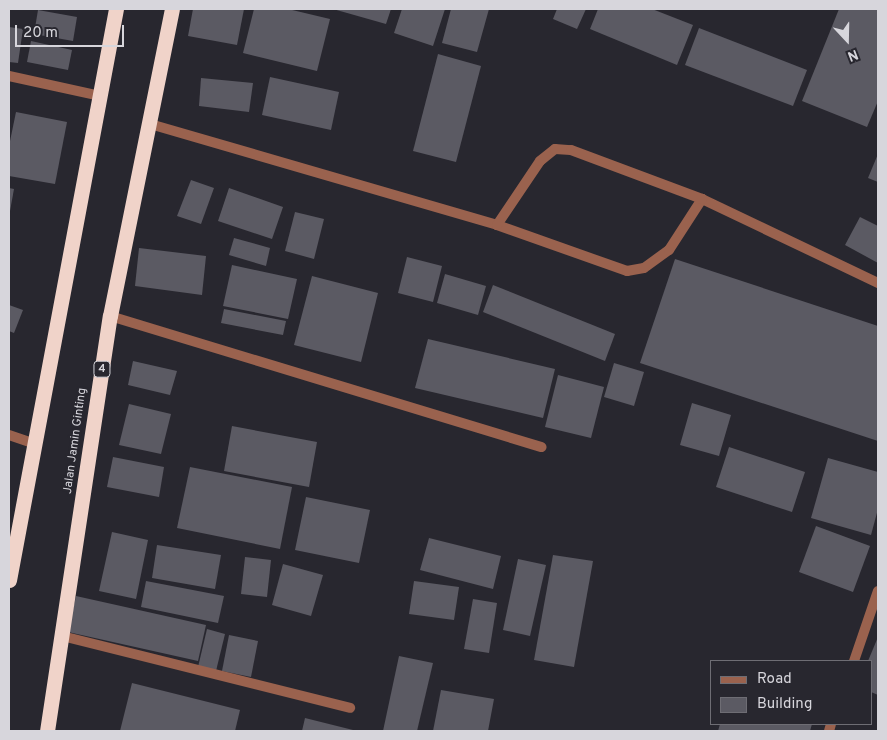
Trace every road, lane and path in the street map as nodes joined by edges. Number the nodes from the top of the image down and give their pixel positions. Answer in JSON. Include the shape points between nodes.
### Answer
{"nodes":[{"id":1,"x":116,"y":9,"type":"edge"},
{"id":2,"x":172,"y":9,"type":"edge"},
{"id":3,"x":9,"y":76,"type":"edge"},
{"id":4,"x":100,"y":96,"type":"junction"},
{"id":5,"x":150,"y":124,"type":"junction"},
{"id":6,"x":702,"y":199,"type":"junction"},
{"id":7,"x":497,"y":226,"type":"junction"},
{"id":8,"x":878,"y":283,"type":"edge"},
{"id":9,"x":110,"y":316,"type":"junction"},
{"id":10,"x":9,"y":435,"type":"edge"},
{"id":11,"x":32,"y":443,"type":"junction"},
{"id":12,"x":542,"y":447,"type":"dead end"},
{"id":13,"x":9,"y":580,"type":"edge"},
{"id":14,"x":878,"y":591,"type":"edge"},
{"id":15,"x":876,"y":608,"type":"edge"},
{"id":16,"x":62,"y":636,"type":"junction"},
{"id":17,"x":854,"y":660,"type":"edge"},
{"id":18,"x":350,"y":708,"type":"dead end"},
{"id":19,"x":47,"y":731,"type":"edge"}],
"edges":[{"from":1,"to":4,"type":"highway"},
{"from":2,"to":5,"type":"highway","name":"Jalan Jamin Ginting","number":"4"},
{"from":3,"to":4,"type":"street"},
{"from":4,"to":11,"type":"highway"},
{"from":5,"to":7,"type":"street"},
{"from":5,"to":9,"type":"highway","name":"Jalan Jamin Ginting","number":"4"},
{"from":6,"to":7,"type":"street","via":[[668,250],[637,270],[627,271]]},
{"from":6,"to":7,"type":"street","via":[[571,150],[555,149],[540,161]]},
{"from":6,"to":8,"type":"street"},
{"from":9,"to":12,"type":"street","via":[[357,394]]},
{"from":9,"to":16,"type":"highway","name":"Jalan Jamin Ginting","number":"4"},
{"from":10,"to":11,"type":"street"},
{"from":11,"to":13,"type":"highway"},
{"from":14,"to":15,"type":"street"},
{"from":15,"to":17,"type":"street"},
{"from":16,"to":18,"type":"street"},
{"from":16,"to":19,"type":"highway","name":"Jalan Jamin Ginting","number":"4"}]}
